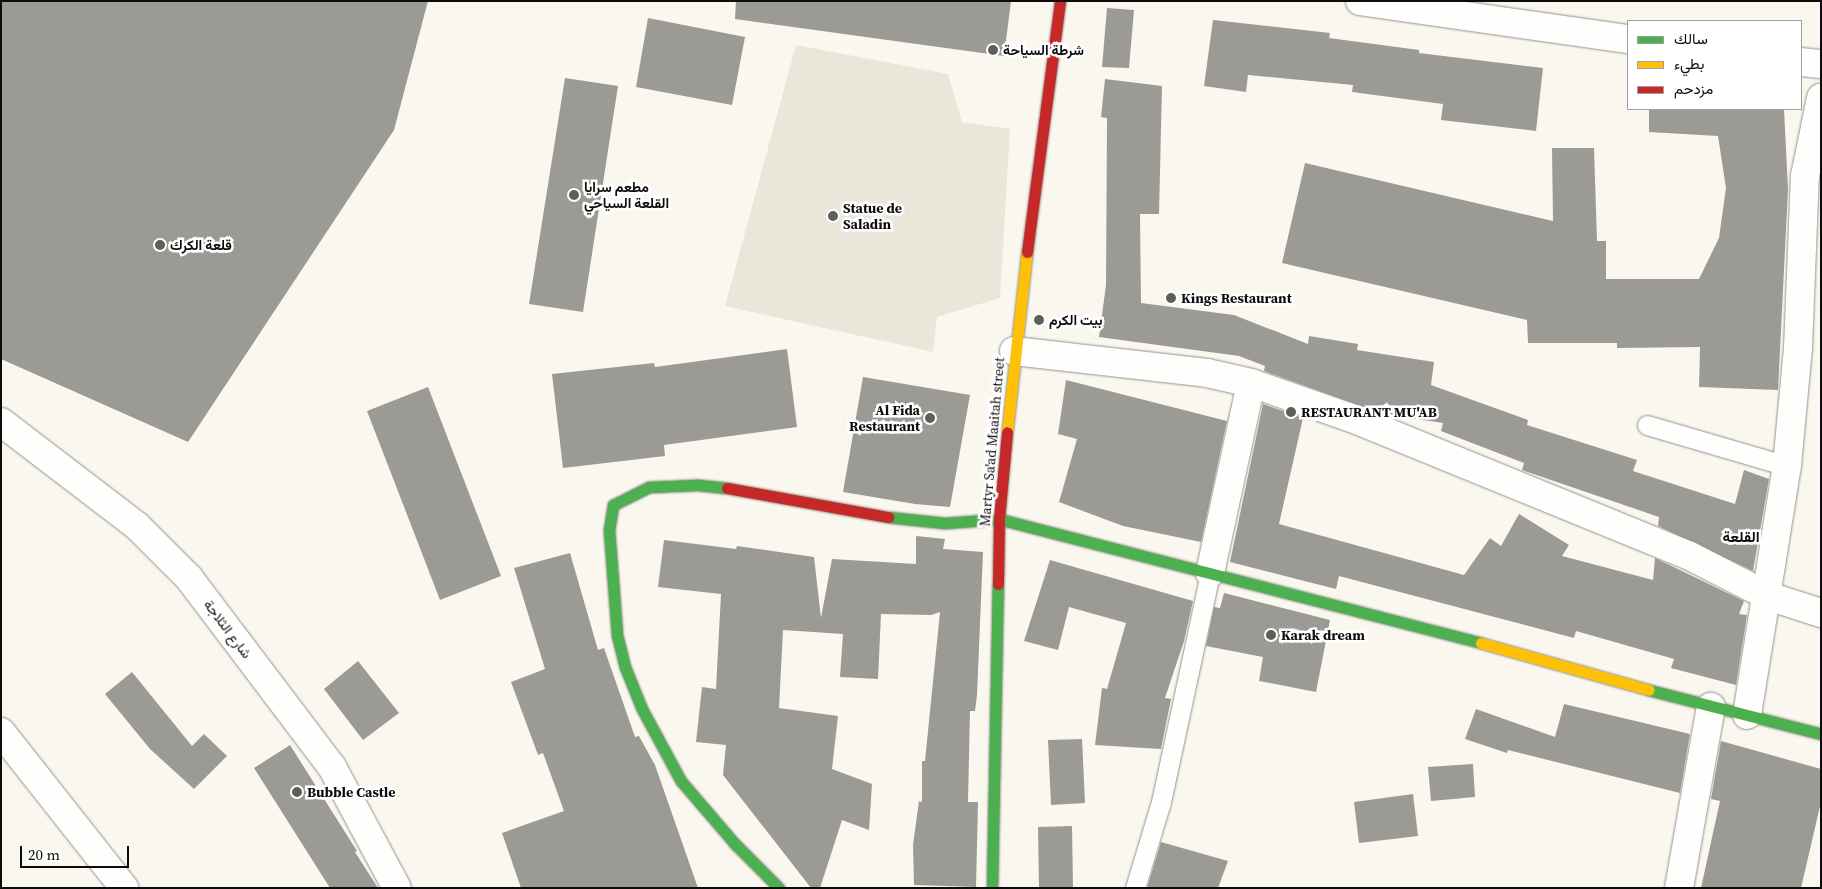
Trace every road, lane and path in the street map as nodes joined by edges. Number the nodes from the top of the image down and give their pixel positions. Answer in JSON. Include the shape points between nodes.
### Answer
{"nodes":[{"id":1,"x":1060,"y":1,"type":"edge"},
{"id":2,"x":1360,"y":1,"type":"edge"},
{"id":3,"x":1627,"y":39,"type":"edge"},
{"id":4,"x":1802,"y":62,"type":"edge"},
{"id":5,"x":1821,"y":64,"type":"edge"},
{"id":6,"x":1821,"y":98,"type":"edge"},
{"id":7,"x":1014,"y":351,"type":"junction"},
{"id":8,"x":1251,"y":383,"type":"junction"},
{"id":9,"x":1,"y":422,"type":"edge"},
{"id":10,"x":1647,"y":425,"type":"dead end"},
{"id":11,"x":1787,"y":466,"type":"junction"},
{"id":12,"x":999,"y":519,"type":"junction"},
{"id":13,"x":1210,"y":573,"type":"junction"},
{"id":14,"x":1768,"y":596,"type":"junction"},
{"id":15,"x":1821,"y":613,"type":"edge"},
{"id":16,"x":1711,"y":708,"type":"junction"},
{"id":17,"x":1747,"y":715,"type":"junction"},
{"id":18,"x":1,"y":732,"type":"edge"},
{"id":19,"x":1821,"y":734,"type":"edge"},
{"id":20,"x":124,"y":888,"type":"edge"},
{"id":21,"x":397,"y":888,"type":"edge"},
{"id":22,"x":779,"y":888,"type":"edge"},
{"id":23,"x":992,"y":888,"type":"edge"},
{"id":24,"x":1135,"y":888,"type":"edge"},
{"id":25,"x":1679,"y":888,"type":"edge"}],
"edges":[{"from":1,"to":7,"type":"street","name":"Martyr Sa'ad Maaitah street"},
{"from":2,"to":3,"type":"street"},
{"from":4,"to":5,"type":"street"},
{"from":6,"to":11,"type":"street","via":[[1805,176],[1798,348]]},
{"from":7,"to":8,"type":"street","via":[[1207,373]]},
{"from":7,"to":12,"type":"street","name":"Martyr Sa'ad Maaitah street"},
{"from":8,"to":13,"type":"street"},
{"from":8,"to":14,"type":"street","via":[[1357,420],[1688,555]]},
{"from":9,"to":21,"type":"street","name":"شارع الثلاجة","via":[[137,526],[189,578],[332,767]]},
{"from":10,"to":11,"type":"lane"},
{"from":11,"to":14,"type":"street"},
{"from":12,"to":13,"type":"street"},
{"from":12,"to":22,"type":"street","via":[[945,523],[891,518],[768,494],[696,485],[649,487],[613,504],[609,530],[616,635],[624,667],[642,710],[681,781],[735,844]]},
{"from":12,"to":23,"type":"street","name":"Martyr Sa'ad Maaitah street"},
{"from":13,"to":16,"type":"street","via":[[1468,639]]},
{"from":13,"to":24,"type":"lane","via":[[1161,802]]},
{"from":14,"to":15,"type":"street"},
{"from":14,"to":17,"type":"street"},
{"from":16,"to":17,"type":"street"},
{"from":16,"to":25,"type":"street"},
{"from":17,"to":19,"type":"street"},
{"from":18,"to":20,"type":"street"}]}
